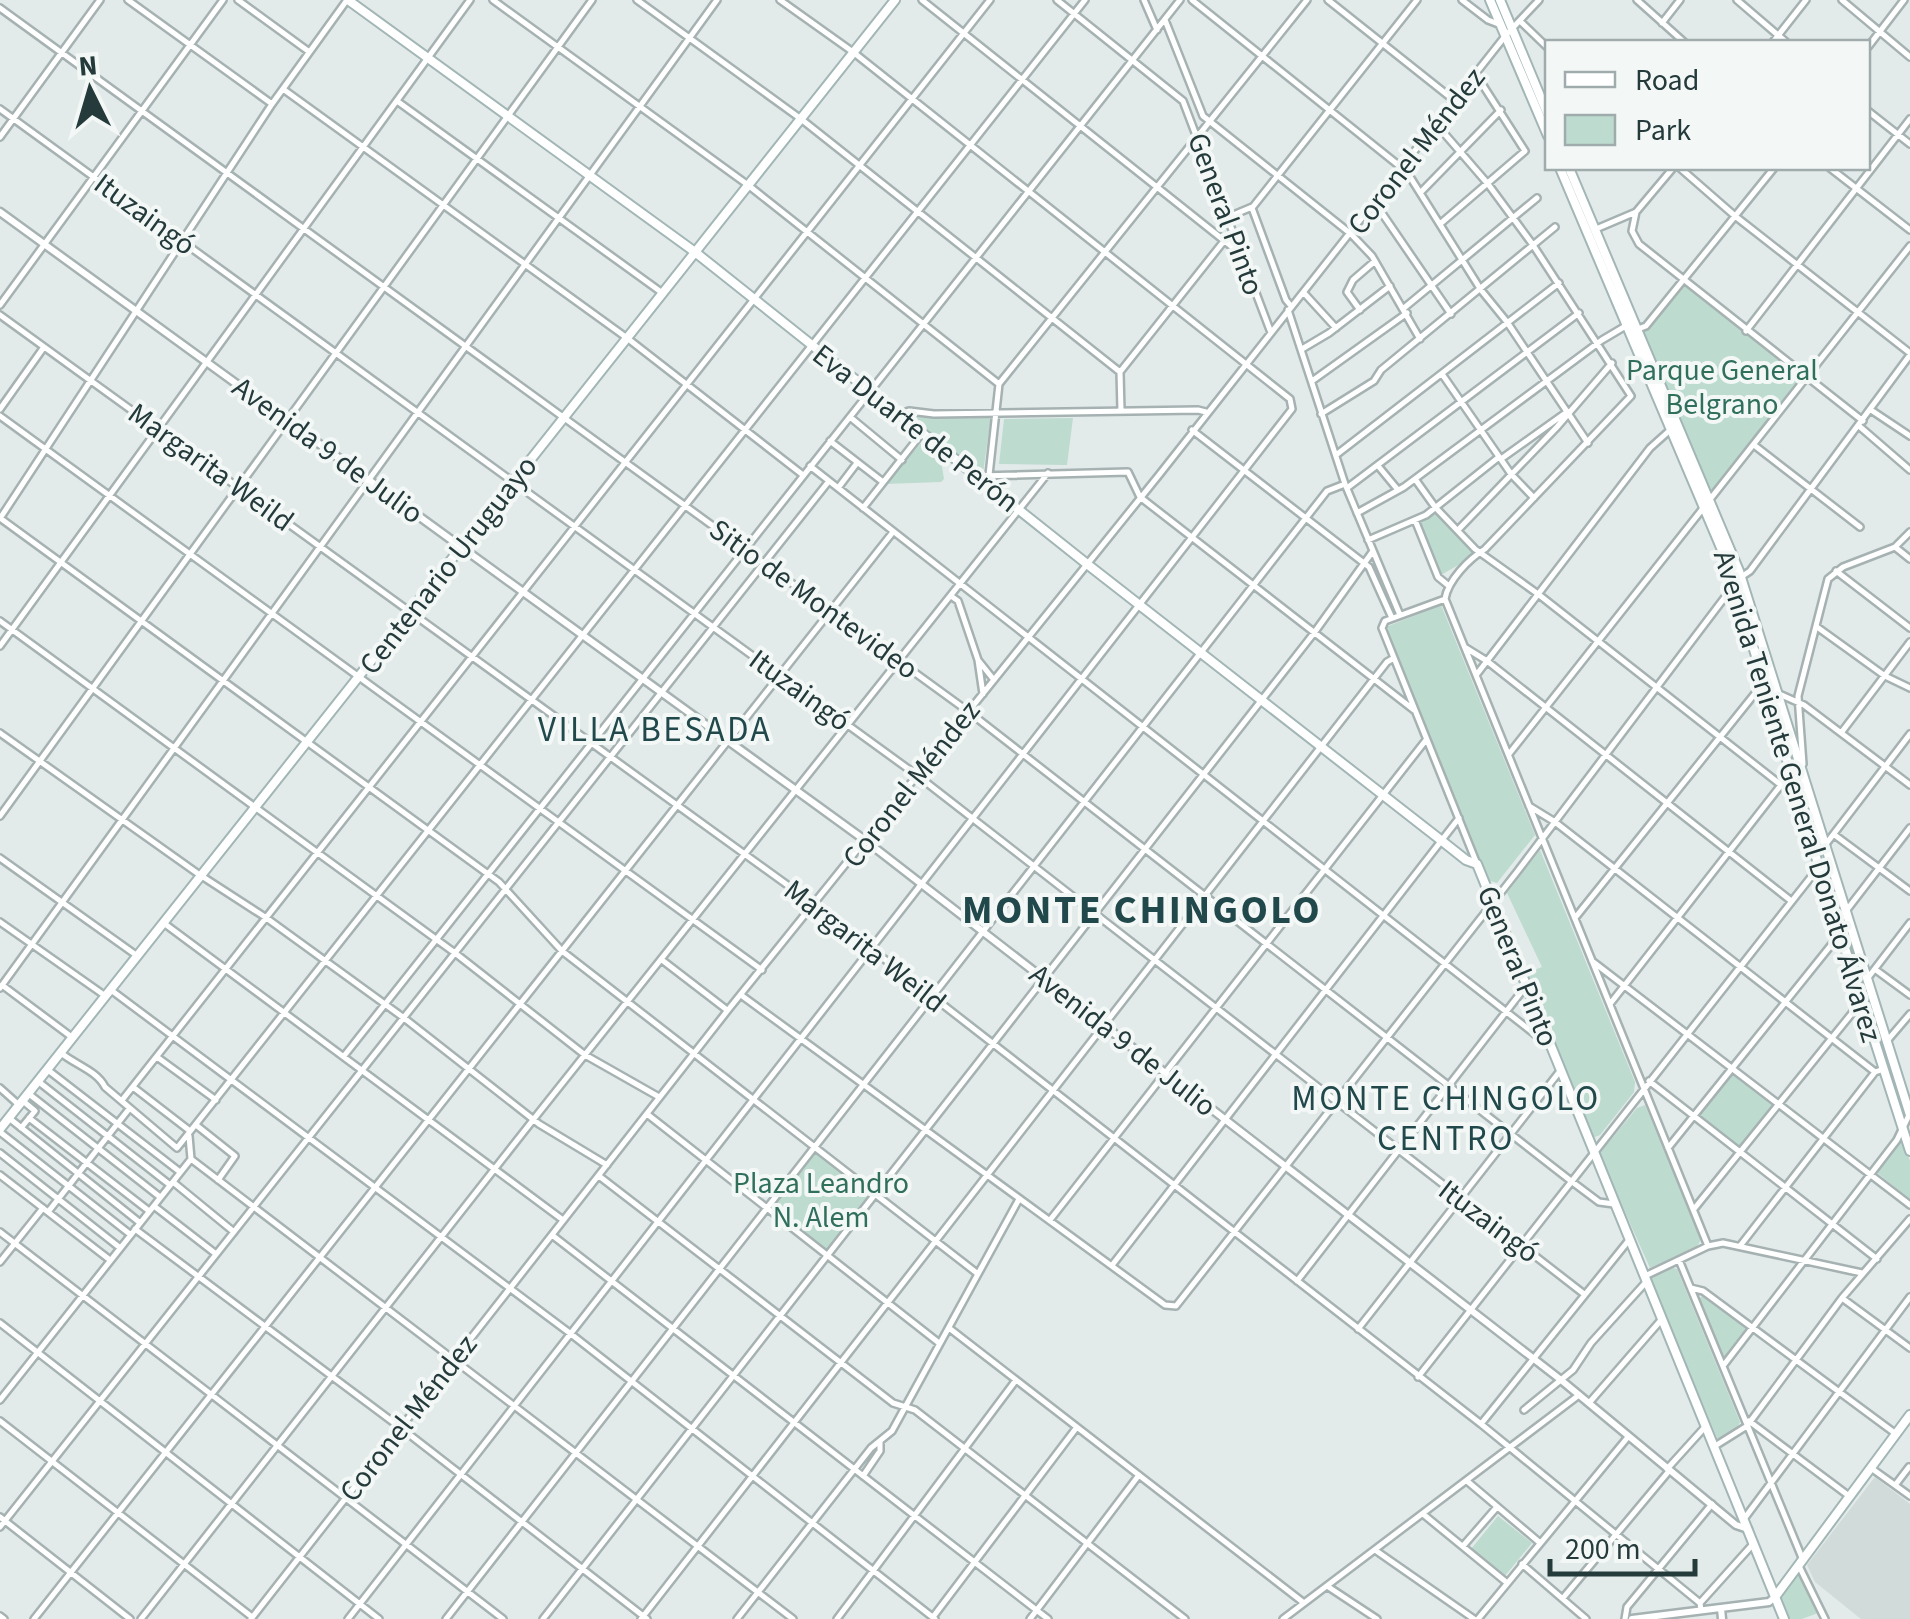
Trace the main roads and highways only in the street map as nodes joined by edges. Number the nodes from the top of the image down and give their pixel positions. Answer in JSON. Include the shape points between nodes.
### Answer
{"nodes":[{"id":1,"x":347,"y":0,"type":"edge"},
{"id":2,"x":895,"y":0,"type":"edge"},
{"id":3,"x":1490,"y":0,"type":"edge"},
{"id":4,"x":1500,"y":0,"type":"edge"},
{"id":5,"x":1513,"y":29,"type":"junction"},
{"id":6,"x":1545,"y":108,"type":"edge"},
{"id":7,"x":1545,"y":127,"type":"edge"},
{"id":8,"x":1561,"y":170,"type":"edge"},
{"id":9,"x":1570,"y":170,"type":"edge"},
{"id":10,"x":695,"y":252,"type":"junction"},
{"id":11,"x":1631,"y":328,"type":"junction"},
{"id":12,"x":1704,"y":504,"type":"junction"},
{"id":13,"x":1796,"y":774,"type":"junction"},
{"id":14,"x":1477,"y":864,"type":"joint"},
{"id":15,"x":1910,"y":1114,"type":"edge"},
{"id":16,"x":0,"y":1131,"type":"edge"},
{"id":17,"x":1910,"y":1151,"type":"edge"},
{"id":18,"x":1910,"y":1415,"type":"edge"},
{"id":19,"x":1902,"y":1431,"type":"edge"},
{"id":20,"x":1775,"y":1598,"type":"junction"},
{"id":21,"x":1784,"y":1619,"type":"edge"}],
"edges":[{"from":1,"to":10,"type":"main road","name":"Eva Duarte de Perón"},
{"from":2,"to":10,"type":"main road","name":"Centenario Uruguayo"},
{"from":3,"to":5,"type":"main road","via":[[1502,25]]},
{"from":4,"to":5,"type":"main road"},
{"from":5,"to":6,"type":"main road"},
{"from":5,"to":7,"type":"main road"},
{"from":8,"to":11,"type":"main road","name":"Avenida Teniente General Donato Álvarez"},
{"from":9,"to":11,"type":"main road","name":"Avenida Teniente General Donato Álvarez"},
{"from":10,"to":14,"type":"main road","name":"Eva Duarte de Perón"},
{"from":10,"to":16,"type":"main road","name":"Centenario Uruguayo"},
{"from":11,"to":12,"type":"main road","name":"Avenida Teniente General Donato Álvarez"},
{"from":11,"to":12,"type":"main road","name":"Avenida Teniente General Donato Álvarez"},
{"from":12,"to":13,"type":"main road","name":"Avenida Teniente General Donato Álvarez"},
{"from":12,"to":13,"type":"main road","name":"Avenida Teniente General Donato Álvarez","via":[[1741,577]]},
{"from":13,"to":15,"type":"main road","name":"Avenida Teniente General Donato Álvarez"},
{"from":13,"to":17,"type":"main road","name":"Avenida Teniente General Donato Álvarez","via":[[1879,1070]]},
{"from":14,"to":20,"type":"main road","name":"General Pinto"},
{"from":18,"to":19,"type":"main road"},
{"from":19,"to":20,"type":"main road"},
{"from":20,"to":21,"type":"main road","name":"General Pinto"}]}
